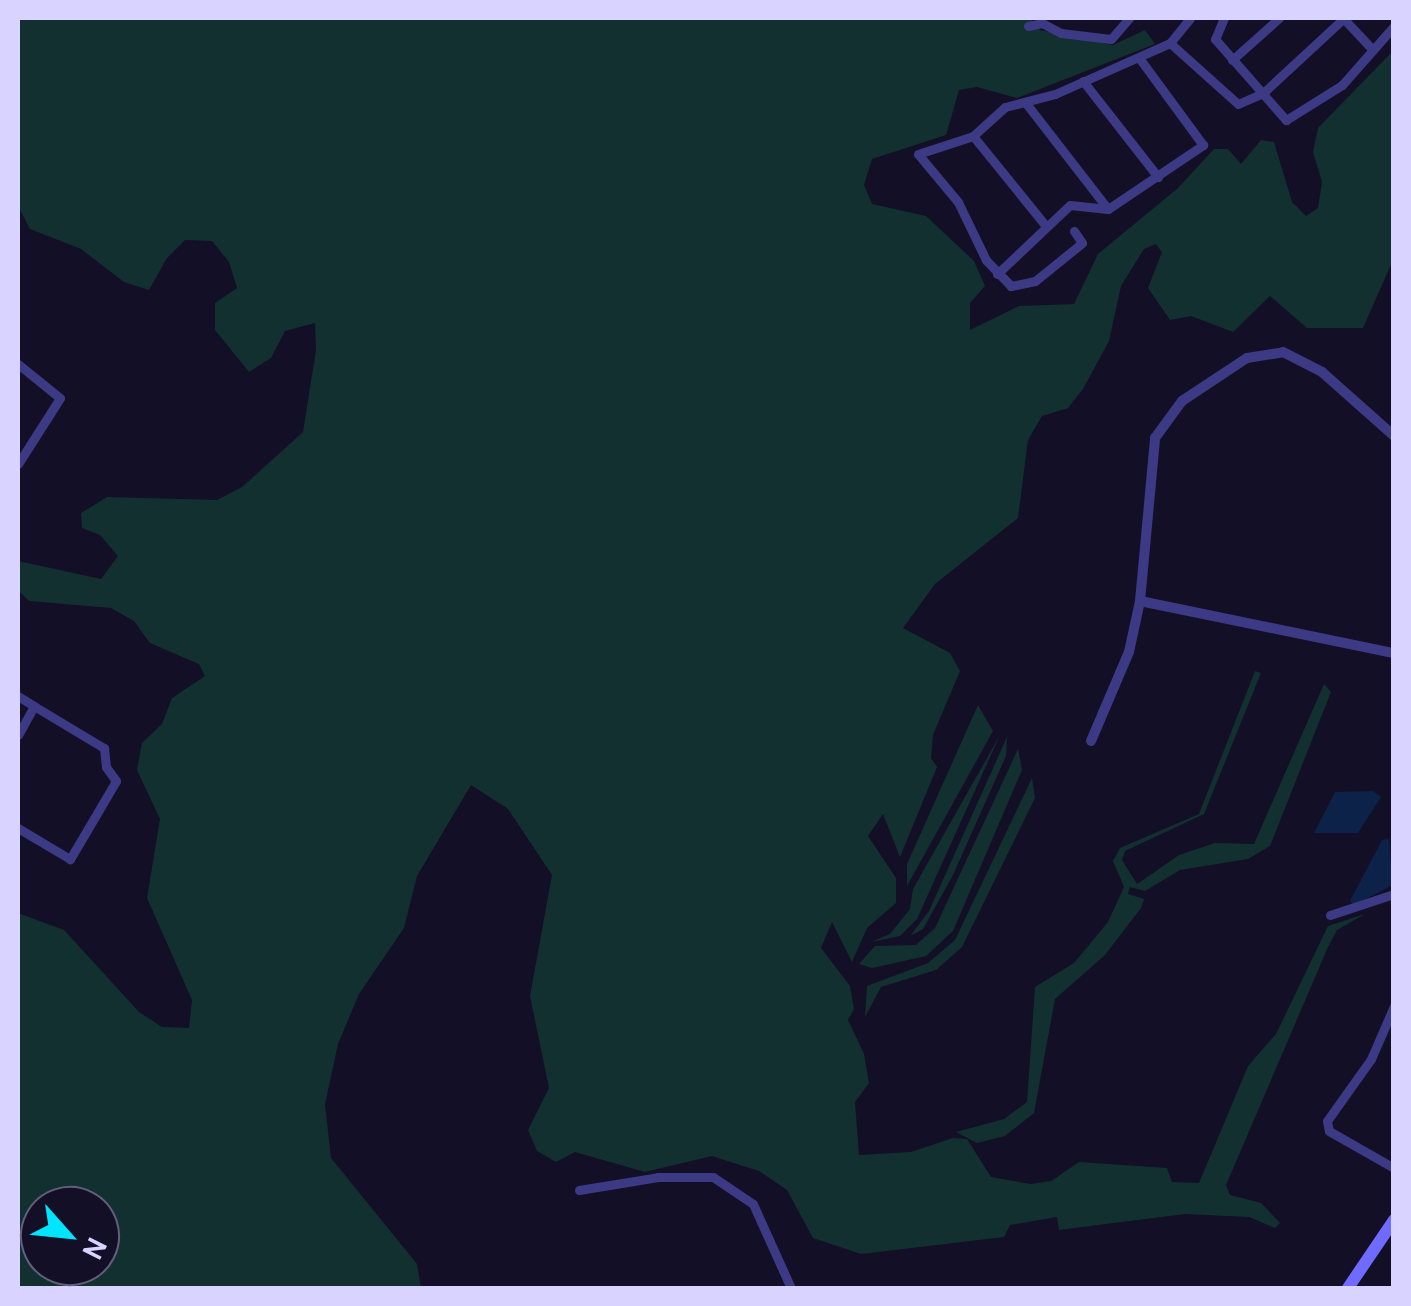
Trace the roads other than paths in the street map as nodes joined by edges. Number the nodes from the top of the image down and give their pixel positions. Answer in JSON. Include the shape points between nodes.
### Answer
{"nodes":[{"id":1,"x":1129,"y":18,"type":"edge"},
{"id":2,"x":1190,"y":18,"type":"edge"},
{"id":3,"x":1224,"y":18,"type":"edge"},
{"id":4,"x":1278,"y":18,"type":"edge"},
{"id":5,"x":1343,"y":18,"type":"edge"},
{"id":6,"x":1028,"y":26,"type":"dead end"},
{"id":7,"x":1394,"y":26,"type":"edge"},
{"id":8,"x":1170,"y":43,"type":"junction"},
{"id":9,"x":1372,"y":50,"type":"junction"},
{"id":10,"x":1139,"y":58,"type":"junction"},
{"id":11,"x":1232,"y":60,"type":"junction"},
{"id":12,"x":1082,"y":81,"type":"junction"},
{"id":13,"x":1263,"y":93,"type":"junction"},
{"id":14,"x":1025,"y":102,"type":"junction"},
{"id":15,"x":973,"y":136,"type":"junction"},
{"id":16,"x":1158,"y":176,"type":"junction"},
{"id":17,"x":1108,"y":209,"type":"junction"},
{"id":18,"x":1046,"y":226,"type":"junction"},
{"id":19,"x":1074,"y":230,"type":"dead end"},
{"id":20,"x":997,"y":274,"type":"junction"},
{"id":21,"x":18,"y":364,"type":"edge"},
{"id":22,"x":1394,"y":436,"type":"edge"},
{"id":23,"x":18,"y":464,"type":"edge"},
{"id":24,"x":1140,"y":602,"type":"junction"},
{"id":25,"x":1394,"y":653,"type":"edge"},
{"id":26,"x":18,"y":696,"type":"edge"},
{"id":27,"x":34,"y":706,"type":"junction"},
{"id":28,"x":18,"y":735,"type":"edge"},
{"id":29,"x":1091,"y":741,"type":"dead end"},
{"id":30,"x":18,"y":828,"type":"edge"},
{"id":31,"x":1394,"y":894,"type":"edge"},
{"id":32,"x":1330,"y":914,"type":"dead end"},
{"id":33,"x":1394,"y":1006,"type":"edge"},
{"id":34,"x":1394,"y":1168,"type":"edge"},
{"id":35,"x":579,"y":1190,"type":"dead end"},
{"id":36,"x":1394,"y":1220,"type":"edge"},
{"id":37,"x":791,"y":1288,"type":"edge"},
{"id":38,"x":1348,"y":1288,"type":"edge"}],
"edges":[{"from":1,"to":6,"type":"street","via":[[1111,39],[1061,33],[1042,23]]},
{"from":2,"to":8,"type":"street"},
{"from":3,"to":11,"type":"street","via":[[1215,40]]},
{"from":4,"to":11,"type":"street"},
{"from":5,"to":9,"type":"street"},
{"from":5,"to":13,"type":"street"},
{"from":7,"to":9,"type":"street"},
{"from":8,"to":10,"type":"street"},
{"from":8,"to":13,"type":"street","via":[[1238,104]]},
{"from":9,"to":13,"type":"street","via":[[1342,85],[1286,120]]},
{"from":10,"to":12,"type":"street"},
{"from":10,"to":16,"type":"street","via":[[1204,138],[1203,146]]},
{"from":11,"to":13,"type":"street"},
{"from":12,"to":14,"type":"street"},
{"from":12,"to":16,"type":"street"},
{"from":14,"to":15,"type":"street","via":[[1005,108]]},
{"from":14,"to":17,"type":"street"},
{"from":15,"to":18,"type":"street"},
{"from":15,"to":20,"type":"street","via":[[918,154],[958,202]]},
{"from":16,"to":17,"type":"street"},
{"from":17,"to":18,"type":"street","via":[[1070,205]]},
{"from":18,"to":20,"type":"street"},
{"from":19,"to":20,"type":"street","via":[[1082,242],[1035,281],[1011,286]]},
{"from":21,"to":23,"type":"street","via":[[60,398]]},
{"from":22,"to":24,"type":"street","via":[[1322,372],[1283,352],[1246,358],[1202,385],[1165,418],[1156,438]]},
{"from":24,"to":25,"type":"street"},
{"from":24,"to":29,"type":"street","via":[[1129,652]]},
{"from":26,"to":27,"type":"street"},
{"from":27,"to":28,"type":"street"},
{"from":27,"to":30,"type":"street","via":[[104,748],[116,781],[70,859]]},
{"from":31,"to":32,"type":"street"},
{"from":33,"to":34,"type":"street","via":[[1370,1059],[1328,1121],[1329,1131]]},
{"from":35,"to":37,"type":"street","via":[[658,1177],[713,1177],[753,1204]]},
{"from":36,"to":38,"type":"main road"}]}
